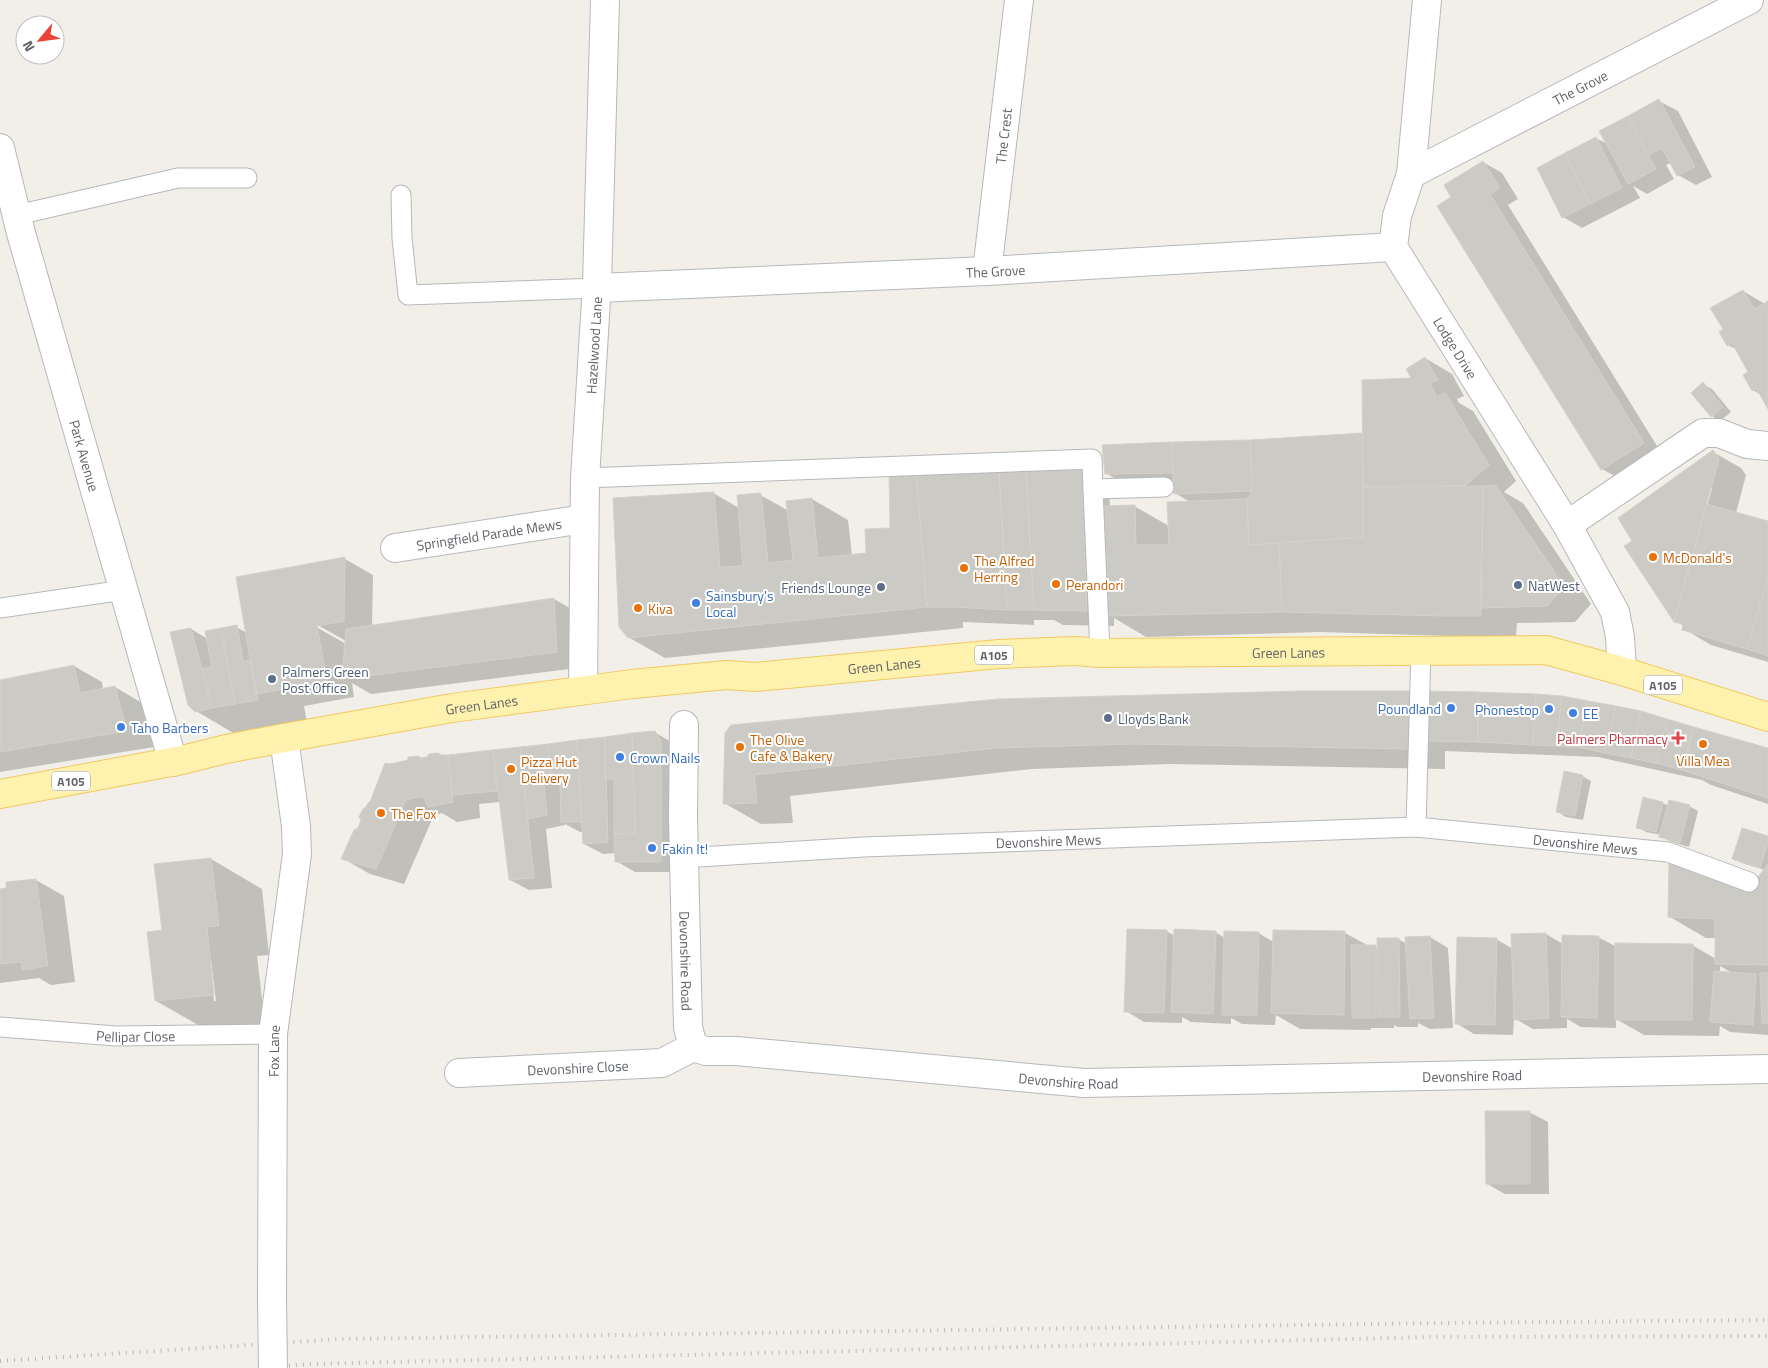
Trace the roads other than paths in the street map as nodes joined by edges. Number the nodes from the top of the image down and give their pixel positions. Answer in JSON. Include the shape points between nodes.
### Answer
{"nodes":[{"id":1,"x":604,"y":0,"type":"edge"},
{"id":2,"x":1019,"y":0,"type":"edge"},
{"id":3,"x":1427,"y":0,"type":"edge"},
{"id":4,"x":1749,"y":0,"type":"edge"},
{"id":5,"x":0,"y":148,"type":"edge"},
{"id":6,"x":1411,"y":174,"type":"junction"},
{"id":7,"x":247,"y":178,"type":"dead end"},
{"id":8,"x":401,"y":195,"type":"dead end"},
{"id":9,"x":16,"y":214,"type":"junction"},
{"id":10,"x":1393,"y":247,"type":"junction"},
{"id":11,"x":987,"y":271,"type":"junction"},
{"id":12,"x":597,"y":288,"type":"junction"},
{"id":13,"x":1752,"y":446,"type":"edge"},
{"id":14,"x":585,"y":478,"type":"junction"},
{"id":15,"x":1164,"y":487,"type":"dead end"},
{"id":16,"x":1093,"y":489,"type":"junction"},
{"id":17,"x":584,"y":519,"type":"junction"},
{"id":18,"x":1567,"y":525,"type":"junction"},
{"id":19,"x":395,"y":548,"type":"dead end"},
{"id":20,"x":124,"y":590,"type":"junction"},
{"id":21,"x":0,"y":608,"type":"edge"},
{"id":22,"x":1420,"y":650,"type":"junction"},
{"id":23,"x":1100,"y":653,"type":"junction"},
{"id":24,"x":1622,"y":672,"type":"junction"},
{"id":25,"x":583,"y":690,"type":"junction"},
{"id":26,"x":1768,"y":718,"type":"edge"},
{"id":27,"x":684,"y":725,"type":"dead end"},
{"id":28,"x":284,"y":738,"type":"junction"},
{"id":29,"x":173,"y":762,"type":"junction"},
{"id":30,"x":0,"y":794,"type":"edge"},
{"id":31,"x":1416,"y":827,"type":"junction"},
{"id":32,"x":683,"y":858,"type":"junction"},
{"id":33,"x":1749,"y":882,"type":"dead end"},
{"id":34,"x":0,"y":1027,"type":"edge"},
{"id":35,"x":273,"y":1034,"type":"junction"},
{"id":36,"x":693,"y":1047,"type":"junction"},
{"id":37,"x":1768,"y":1069,"type":"edge"},
{"id":38,"x":459,"y":1073,"type":"dead end"},
{"id":39,"x":273,"y":1368,"type":"edge"}],
"edges":[{"from":1,"to":12,"type":"street","name":"Hazelwood Lane"},
{"from":2,"to":11,"type":"street","name":"The Crest"},
{"from":3,"to":6,"type":"street"},
{"from":4,"to":6,"type":"street","name":"The Grove"},
{"from":5,"to":9,"type":"street","name":"Park Avenue"},
{"from":6,"to":10,"type":"street","via":[[1397,216]]},
{"from":7,"to":9,"type":"lane","via":[[178,178]]},
{"from":8,"to":12,"type":"lane","via":[[408,295]]},
{"from":9,"to":20,"type":"street","name":"Park Avenue"},
{"from":10,"to":11,"type":"street","name":"The Grove"},
{"from":10,"to":18,"type":"street","name":"Lodge Drive"},
{"from":11,"to":12,"type":"street","name":"The Grove"},
{"from":12,"to":14,"type":"street","name":"Hazelwood Lane"},
{"from":13,"to":18,"type":"street","via":[[1719,432],[1703,433]]},
{"from":14,"to":16,"type":"lane","via":[[1092,459]]},
{"from":14,"to":17,"type":"street","name":"Hazelwood Lane"},
{"from":15,"to":16,"type":"lane"},
{"from":16,"to":23,"type":"lane"},
{"from":17,"to":19,"type":"street","name":"Springfield Parade Mews"},
{"from":17,"to":25,"type":"street","name":"Hazelwood Lane"},
{"from":18,"to":24,"type":"street","name":"Lodge Drive","via":[[1616,612]]},
{"from":20,"to":21,"type":"lane"},
{"from":20,"to":29,"type":"street","name":"Park Avenue"},
{"from":22,"to":23,"type":"main road","name":"Green Lanes","number":"A105"},
{"from":22,"to":24,"type":"main road","name":"Green Lanes","number":"A105","via":[[1546,650]]},
{"from":22,"to":31,"type":"lane"},
{"from":23,"to":25,"type":"main road","name":"Green Lanes","number":"A105","via":[[999,654],[755,677],[727,675],[680,679]]},
{"from":24,"to":26,"type":"main road","name":"Green Lanes","number":"A105"},
{"from":25,"to":28,"type":"main road","name":"Green Lanes","number":"A105","via":[[452,708]]},
{"from":27,"to":32,"type":"street","name":"Devonshire Road"},
{"from":28,"to":29,"type":"main road","name":"Green Lanes","number":"A105"},
{"from":28,"to":35,"type":"street","name":"Fox Lane","via":[[296,826],[296,854]]},
{"from":29,"to":30,"type":"main road","name":"Green Lanes","number":"A105"},
{"from":31,"to":32,"type":"lane","name":"Devonshire Mews","via":[[864,847]]},
{"from":31,"to":33,"type":"lane","name":"Devonshire Mews","via":[[1668,852]]},
{"from":32,"to":36,"type":"street","name":"Devonshire Road","via":[[688,1027]]},
{"from":34,"to":35,"type":"lane","name":"Pellipar Close","via":[[116,1036]]},
{"from":35,"to":39,"type":"street","name":"Fox Lane","bridge":true},
{"from":36,"to":37,"type":"street","name":"Devonshire Road","via":[[706,1052],[736,1051],[1084,1083]]},
{"from":36,"to":38,"type":"street","name":"Devonshire Close","via":[[662,1063]]}]}
